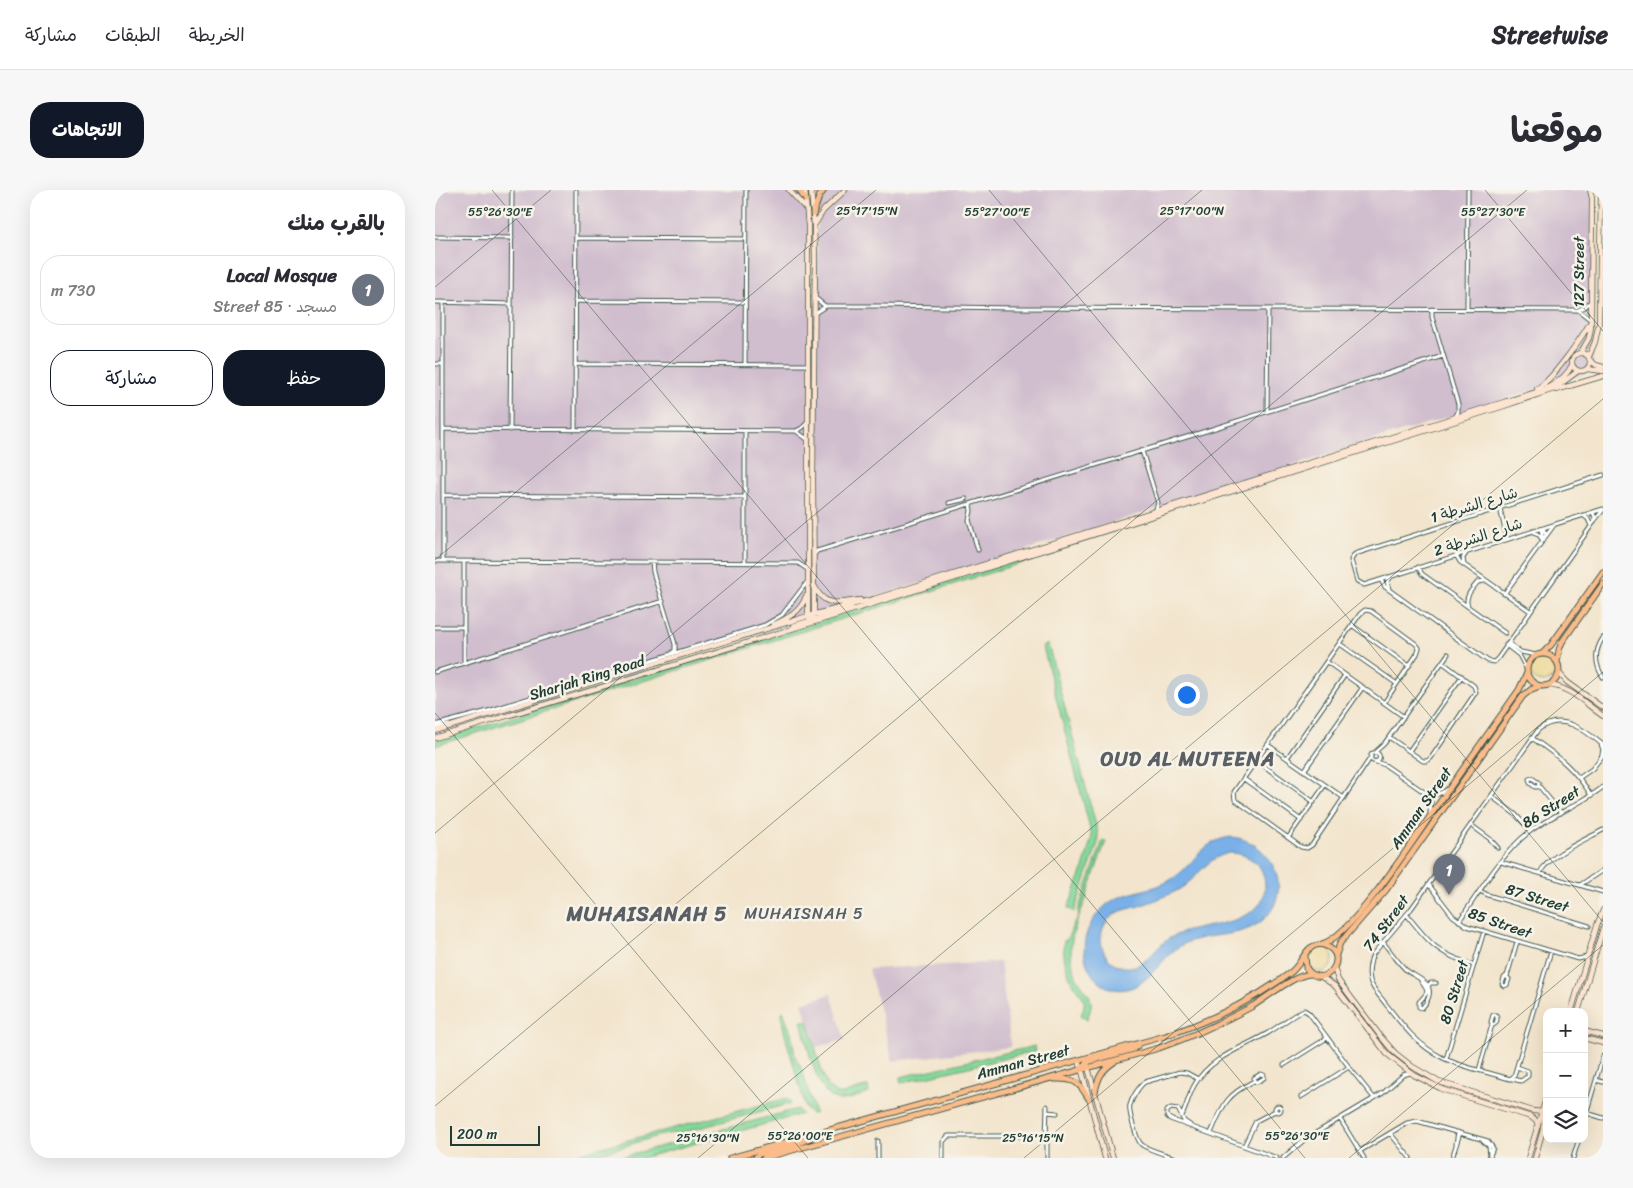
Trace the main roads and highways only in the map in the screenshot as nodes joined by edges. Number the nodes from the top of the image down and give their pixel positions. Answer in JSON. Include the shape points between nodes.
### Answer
{"nodes":[{"id":1,"x":799,"y":190,"type":"edge"},
{"id":2,"x":824,"y":190,"type":"edge"},
{"id":3,"x":806,"y":200,"type":"road end"},
{"id":4,"x":813,"y":214,"type":"road end"},
{"id":5,"x":1603,"y":572,"type":"edge"},
{"id":6,"x":1603,"y":584,"type":"edge"},
{"id":7,"x":1539,"y":654,"type":"junction"},
{"id":8,"x":1557,"y":663,"type":"junction"},
{"id":9,"x":1527,"y":671,"type":"junction"},
{"id":10,"x":1540,"y":686,"type":"junction"},
{"id":11,"x":1321,"y":944,"type":"junction"},
{"id":12,"x":1335,"y":955,"type":"junction"},
{"id":13,"x":1305,"y":956,"type":"junction"},
{"id":14,"x":1312,"y":974,"type":"junction"},
{"id":15,"x":1120,"y":1059,"type":"junction"},
{"id":16,"x":1083,"y":1063,"type":"junction"},
{"id":17,"x":1046,"y":1079,"type":"junction"},
{"id":18,"x":1032,"y":1083,"type":"junction"},
{"id":19,"x":1095,"y":1092,"type":"road end"},
{"id":20,"x":1089,"y":1099,"type":"road end"},
{"id":21,"x":787,"y":1152,"type":"junction"},
{"id":22,"x":757,"y":1155,"type":"edge"},
{"id":23,"x":730,"y":1158,"type":"edge"},
{"id":24,"x":764,"y":1158,"type":"edge"},
{"id":25,"x":777,"y":1158,"type":"edge"}],
"edges":[{"from":1,"to":3,"type":"main road"},
{"from":2,"to":4,"type":"main road"},
{"from":5,"to":7,"type":"main road","via":[[1551,645]]},
{"from":6,"to":8,"type":"main road","via":[[1562,642]]},
{"from":7,"to":8,"type":"main road","via":[[1549,655]]},
{"from":7,"to":9,"type":"main road","via":[[1529,661]]},
{"from":8,"to":10,"type":"main road","via":[[1559,672],[1554,681]]},
{"from":9,"to":10,"type":"main road","via":[[1533,683]]},
{"from":9,"to":11,"type":"main road","name":"Amman Street","via":[[1521,687],[1390,873],[1334,937]]},
{"from":10,"to":12,"type":"main road","name":"Amman Street","via":[[1523,696],[1386,890],[1340,942]]},
{"from":11,"to":12,"type":"main road"},
{"from":11,"to":13,"type":"main road","via":[[1309,948]]},
{"from":12,"to":14,"type":"main road","via":[[1334,968],[1327,975]]},
{"from":13,"to":14,"type":"main road","via":[[1306,968]]},
{"from":13,"to":16,"type":"main road","name":"Amman Street","via":[[1293,971],[1235,1008],[1185,1030]]},
{"from":14,"to":15,"type":"main road","name":"Amman Street","via":[[1296,978],[1207,1029]]},
{"from":15,"to":16,"type":"main road","name":"Amman Street"},
{"from":15,"to":19,"type":"main road","via":[[1101,1073]]},
{"from":16,"to":17,"type":"main road","name":"Amman Street"},
{"from":16,"to":18,"type":"main road"},
{"from":16,"to":22,"type":"main road","name":"Amman Street","via":[[816,1134]]},
{"from":17,"to":18,"type":"main road","name":"Amman Street"},
{"from":17,"to":20,"type":"main road","via":[[1075,1081]]},
{"from":18,"to":21,"type":"main road","name":"Amman Street"},
{"from":21,"to":24,"type":"main road","name":"Amman Street"},
{"from":21,"to":25,"type":"main road"},
{"from":22,"to":23,"type":"main road","name":"Amman Street"}]}
